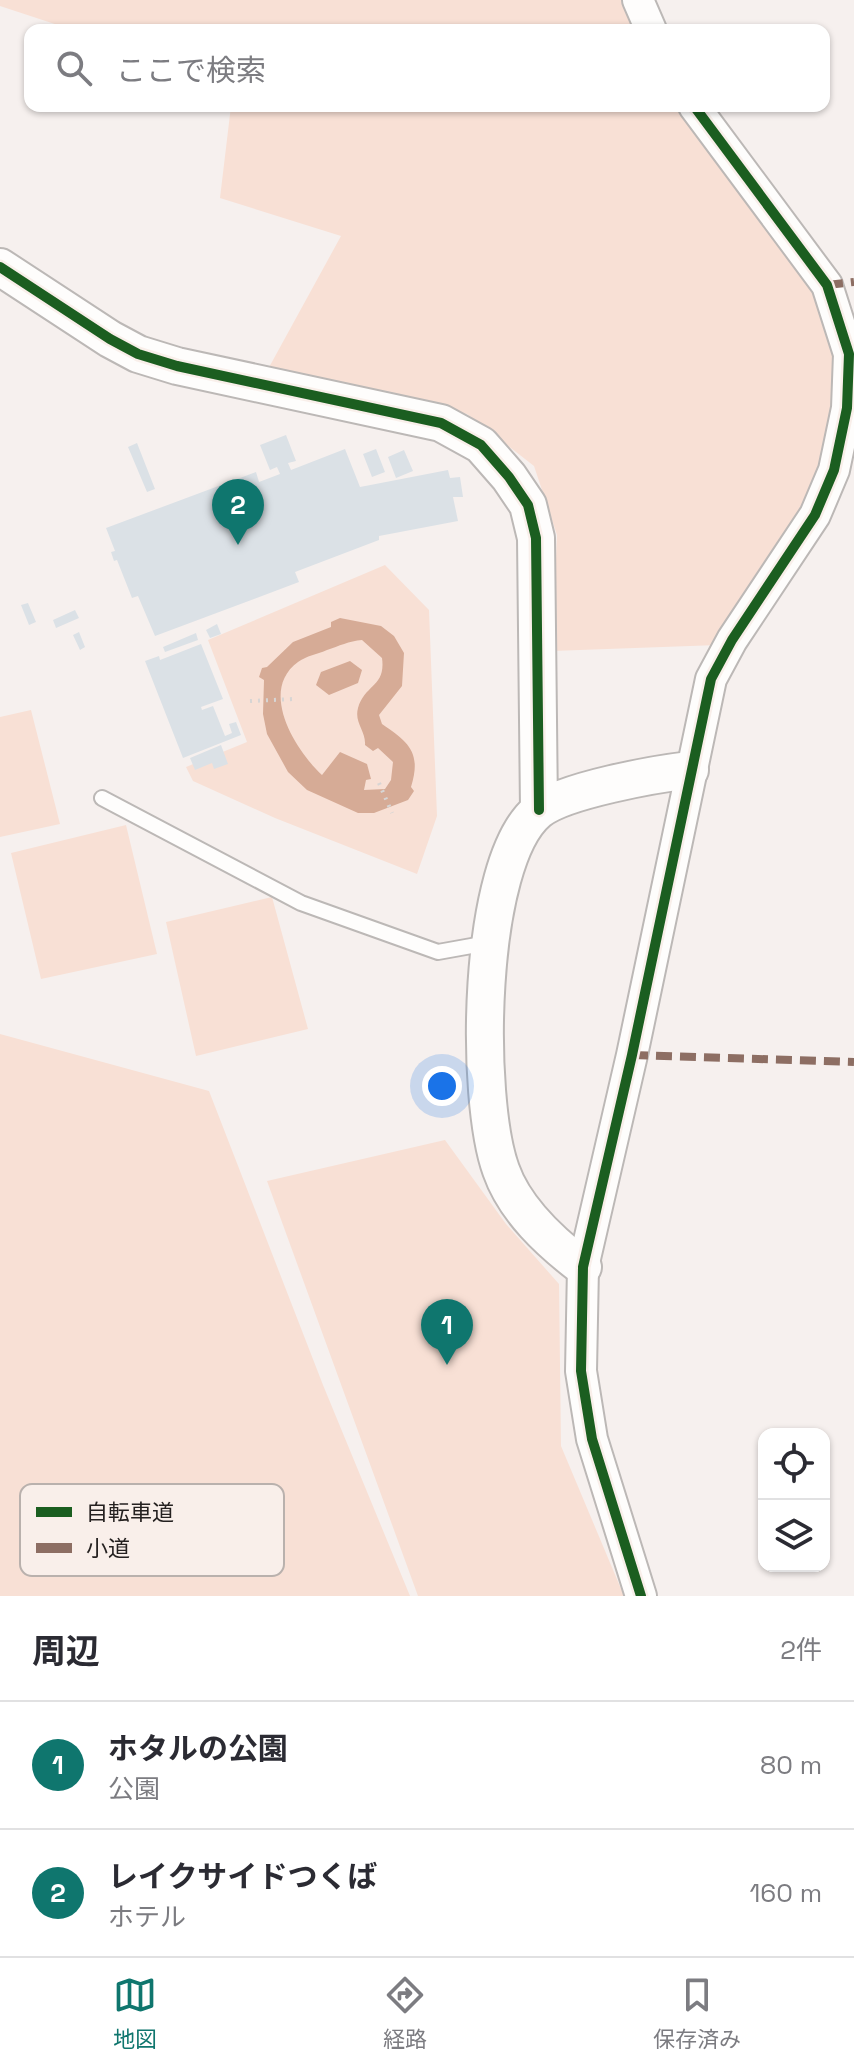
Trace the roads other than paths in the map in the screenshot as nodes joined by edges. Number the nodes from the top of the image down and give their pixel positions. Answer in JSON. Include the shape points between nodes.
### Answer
{"nodes":[{"id":1,"x":638,"y":0,"type":"edge"},
{"id":2,"x":648,"y":24,"type":"edge"},
{"id":3,"x":698,"y":112,"type":"edge"},
{"id":4,"x":0,"y":267,"type":"edge"},
{"id":5,"x":690,"y":770,"type":"junction"},
{"id":6,"x":102,"y":798,"type":"dead end"},
{"id":7,"x":539,"y":810,"type":"junction"},
{"id":8,"x":489,"y":943,"type":"junction"},
{"id":9,"x":583,"y":1267,"type":"junction"},
{"id":10,"x":641,"y":1596,"type":"edge"}],
"edges":[{"from":1,"to":2,"type":"street"},
{"from":3,"to":5,"type":"street","via":[[827,285],[849,354],[847,408],[834,470],[815,515],[711,679]]},
{"from":4,"to":7,"type":"street","via":[[138,354],[441,423],[481,445],[528,505],[536,538]]},
{"from":5,"to":7,"type":"street","via":[[578,794]]},
{"from":5,"to":9,"type":"street"},
{"from":6,"to":8,"type":"lane","via":[[301,903],[438,952]]},
{"from":7,"to":8,"type":"street","via":[[518,836]]},
{"from":8,"to":9,"type":"street","via":[[485,1040],[491,1137],[513,1195],[554,1245]]},
{"from":9,"to":10,"type":"street","via":[[581,1371],[592,1439]]}]}
